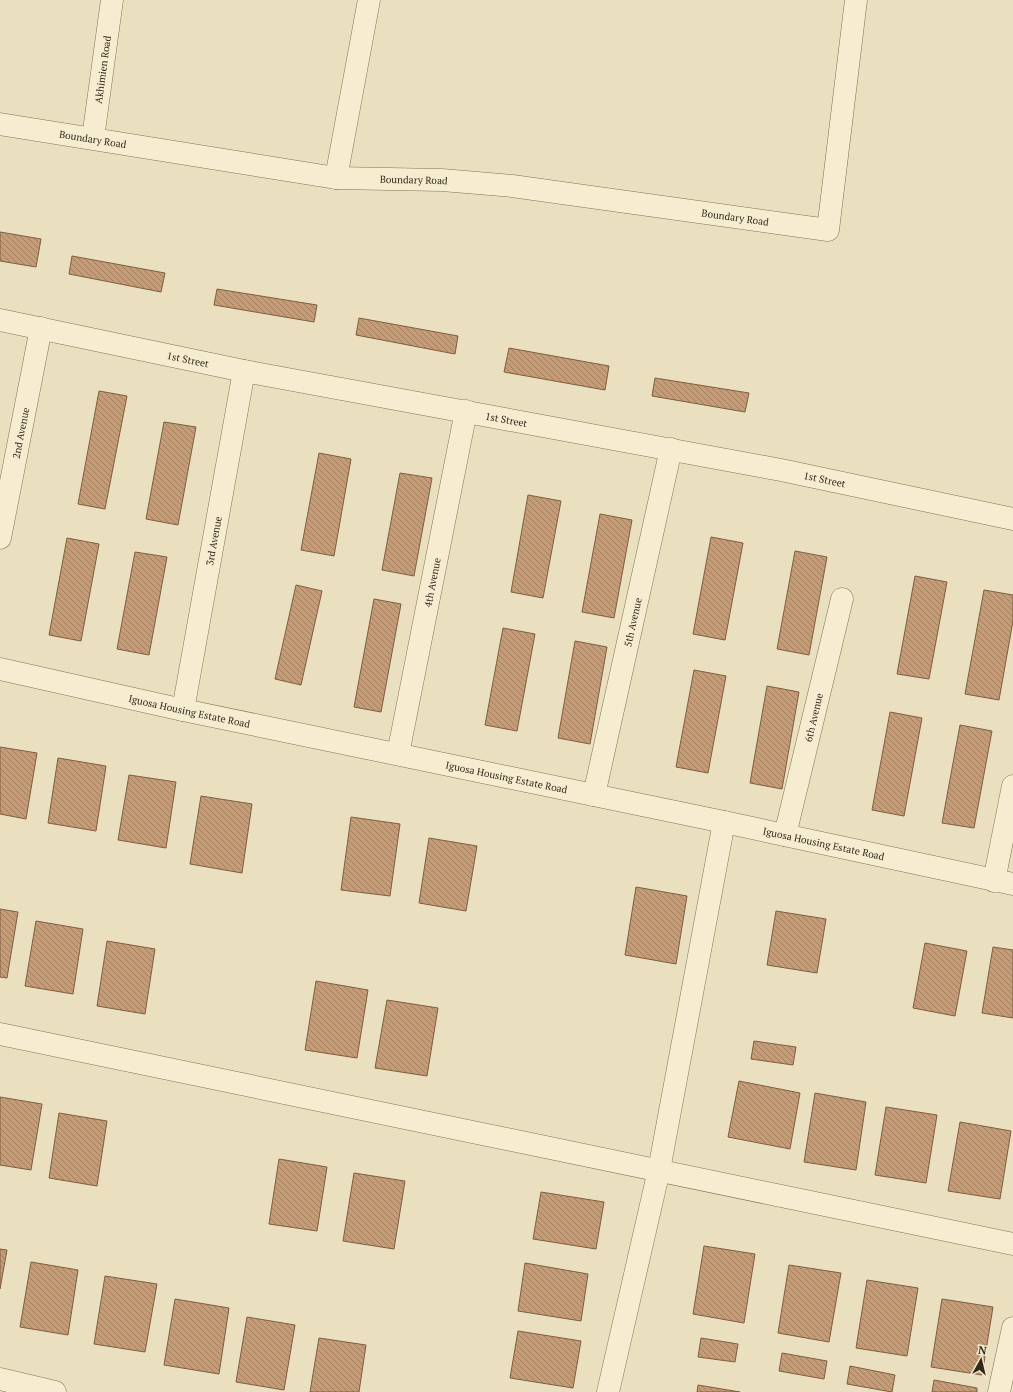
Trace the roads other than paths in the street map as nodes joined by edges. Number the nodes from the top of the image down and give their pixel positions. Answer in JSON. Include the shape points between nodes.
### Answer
{"nodes":[{"id":1,"x":112,"y":0,"type":"edge"},
{"id":2,"x":369,"y":0,"type":"edge"},
{"id":3,"x":856,"y":0,"type":"edge"},
{"id":4,"x":0,"y":124,"type":"edge"},
{"id":5,"x":93,"y":138,"type":"junction"},
{"id":6,"x":336,"y":178,"type":"junction"},
{"id":7,"x":0,"y":320,"type":"edge"},
{"id":8,"x":41,"y":328,"type":"junction"},
{"id":9,"x":244,"y":371,"type":"junction"},
{"id":10,"x":466,"y":411,"type":"junction"},
{"id":11,"x":671,"y":449,"type":"junction"},
{"id":12,"x":1013,"y":518,"type":"edge"},
{"id":13,"x":0,"y":538,"type":"edge"},
{"id":14,"x":842,"y":599,"type":"dead end"},
{"id":15,"x":0,"y":669,"type":"edge"},
{"id":16,"x":183,"y":710,"type":"junction"},
{"id":17,"x":398,"y":754,"type":"junction"},
{"id":18,"x":1013,"y":786,"type":"edge"},
{"id":19,"x":594,"y":795,"type":"junction"},
{"id":20,"x":724,"y":822,"type":"junction"},
{"id":21,"x":785,"y":835,"type":"junction"},
{"id":22,"x":1003,"y":882,"type":"edge"},
{"id":23,"x":0,"y":1034,"type":"edge"},
{"id":24,"x":659,"y":1170,"type":"junction"},
{"id":25,"x":1013,"y":1244,"type":"edge"},
{"id":26,"x":1013,"y":1328,"type":"edge"},
{"id":27,"x":0,"y":1379,"type":"edge"},
{"id":28,"x":55,"y":1392,"type":"edge"},
{"id":29,"x":608,"y":1392,"type":"edge"},
{"id":30,"x":999,"y":1392,"type":"edge"}],
"edges":[{"from":1,"to":5,"type":"street","name":"Akhimien Road"},
{"from":2,"to":6,"type":"street"},
{"from":3,"to":6,"type":"street","name":"Boundary Road","via":[[828,230],[512,186],[442,180]]},
{"from":4,"to":5,"type":"street","name":"Boundary Road"},
{"from":5,"to":6,"type":"street","name":"Boundary Road"},
{"from":7,"to":8,"type":"street","name":"1st Street"},
{"from":8,"to":9,"type":"street","name":"1st Street"},
{"from":8,"to":13,"type":"street","name":"2nd Avenue"},
{"from":9,"to":10,"type":"street","name":"1st Street"},
{"from":9,"to":16,"type":"street","name":"3rd Avenue"},
{"from":10,"to":11,"type":"street","name":"1st Street"},
{"from":10,"to":17,"type":"street","name":"4th Avenue"},
{"from":11,"to":12,"type":"street","name":"1st Street"},
{"from":11,"to":19,"type":"street","name":"5th Avenue"},
{"from":14,"to":21,"type":"street","name":"6th Avenue"},
{"from":15,"to":16,"type":"street","name":"Iguosa Housing Estate Road"},
{"from":16,"to":17,"type":"street","name":"Iguosa Housing Estate Road"},
{"from":17,"to":19,"type":"street","name":"Iguosa Housing Estate Road"},
{"from":18,"to":22,"type":"street"},
{"from":19,"to":20,"type":"street","name":"Iguosa Housing Estate Road"},
{"from":20,"to":21,"type":"street","name":"Iguosa Housing Estate Road"},
{"from":20,"to":24,"type":"street"},
{"from":21,"to":22,"type":"street","name":"Iguosa Housing Estate Road"},
{"from":23,"to":24,"type":"street"},
{"from":24,"to":25,"type":"street"},
{"from":24,"to":29,"type":"street"},
{"from":26,"to":30,"type":"street"},
{"from":27,"to":28,"type":"street"}]}
